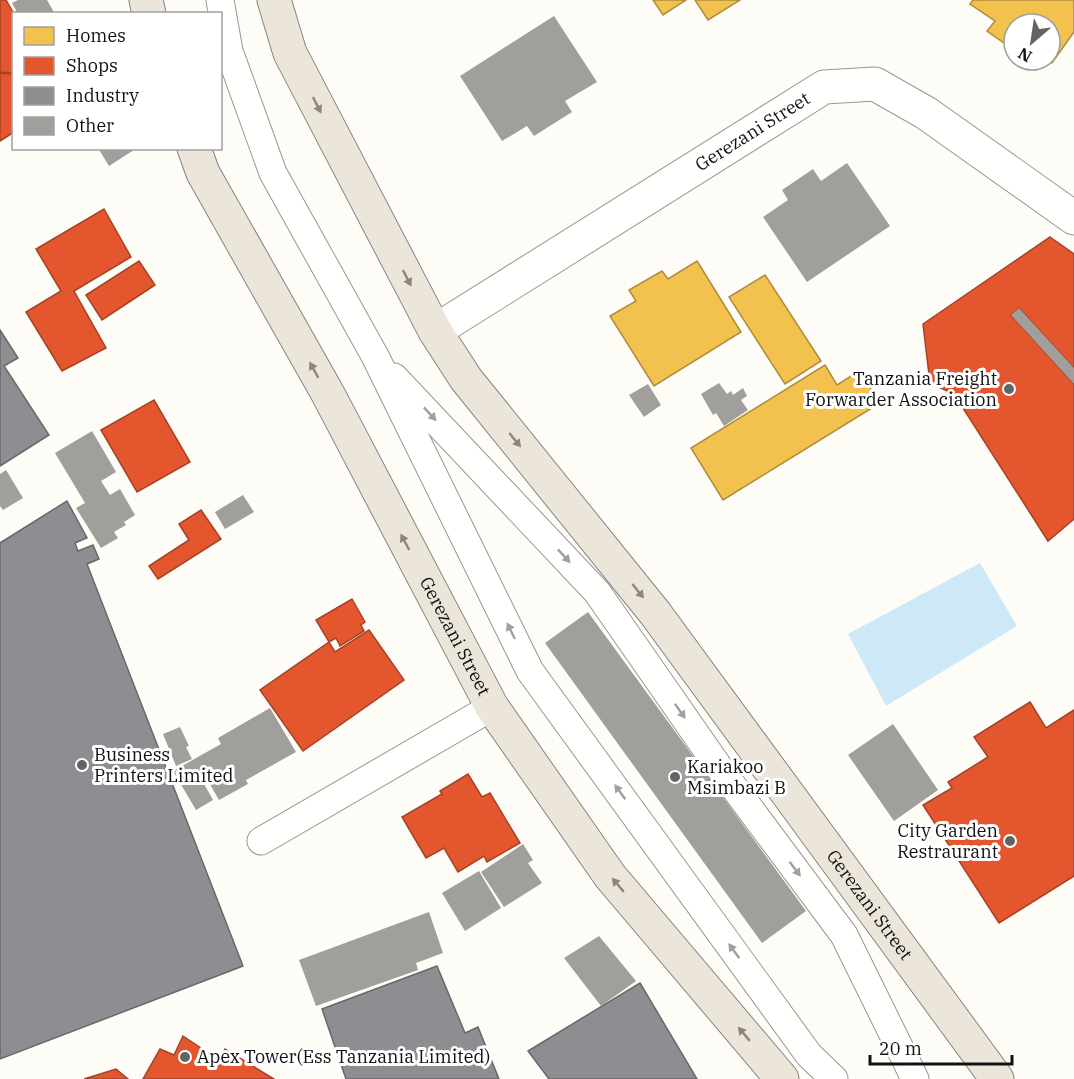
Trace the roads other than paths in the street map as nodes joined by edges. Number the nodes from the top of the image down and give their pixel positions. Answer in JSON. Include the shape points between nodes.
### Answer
{"nodes":[{"id":1,"x":220,"y":0,"type":"edge"},
{"id":2,"x":274,"y":0,"type":"edge"},
{"id":3,"x":195,"y":150,"type":"edge"},
{"id":4,"x":1074,"y":218,"type":"edge"},
{"id":5,"x":435,"y":331,"type":"junction"},
{"id":6,"x":375,"y":356,"type":"junction"},
{"id":7,"x":492,"y":707,"type":"junction"},
{"id":8,"x":261,"y":841,"type":"dead end"},
{"id":9,"x":782,"y":1079,"type":"edge"},
{"id":10,"x":834,"y":1079,"type":"edge"},
{"id":11,"x":915,"y":1079,"type":"edge"},
{"id":12,"x":997,"y":1079,"type":"edge"}],
"edges":[{"from":1,"to":6,"type":"lane","via":[[229,51],[273,174]]},
{"from":2,"to":5,"type":"highway","name":"Gerezani Street","one_way":true,"via":[[290,53]]},
{"from":7,"to":3,"type":"highway","name":"Gerezani Street","one_way":true,"via":[[328,394],[203,173]]},
{"from":4,"to":5,"type":"street","name":"Gerezani Street","via":[[926,113],[875,84],[824,87]]},
{"from":5,"to":12,"type":"highway","name":"Gerezani Street","one_way":true,"via":[[466,378],[655,613]]},
{"from":10,"to":6,"type":"lane","one_way":true,"via":[[809,1055],[530,671]]},
{"from":6,"to":11,"type":"lane","one_way":true,"via":[[597,592],[718,766],[844,935]]},
{"from":7,"to":8,"type":"lane"},
{"from":9,"to":7,"type":"highway","name":"Gerezani Street","one_way":true,"via":[[610,876]]}]}
